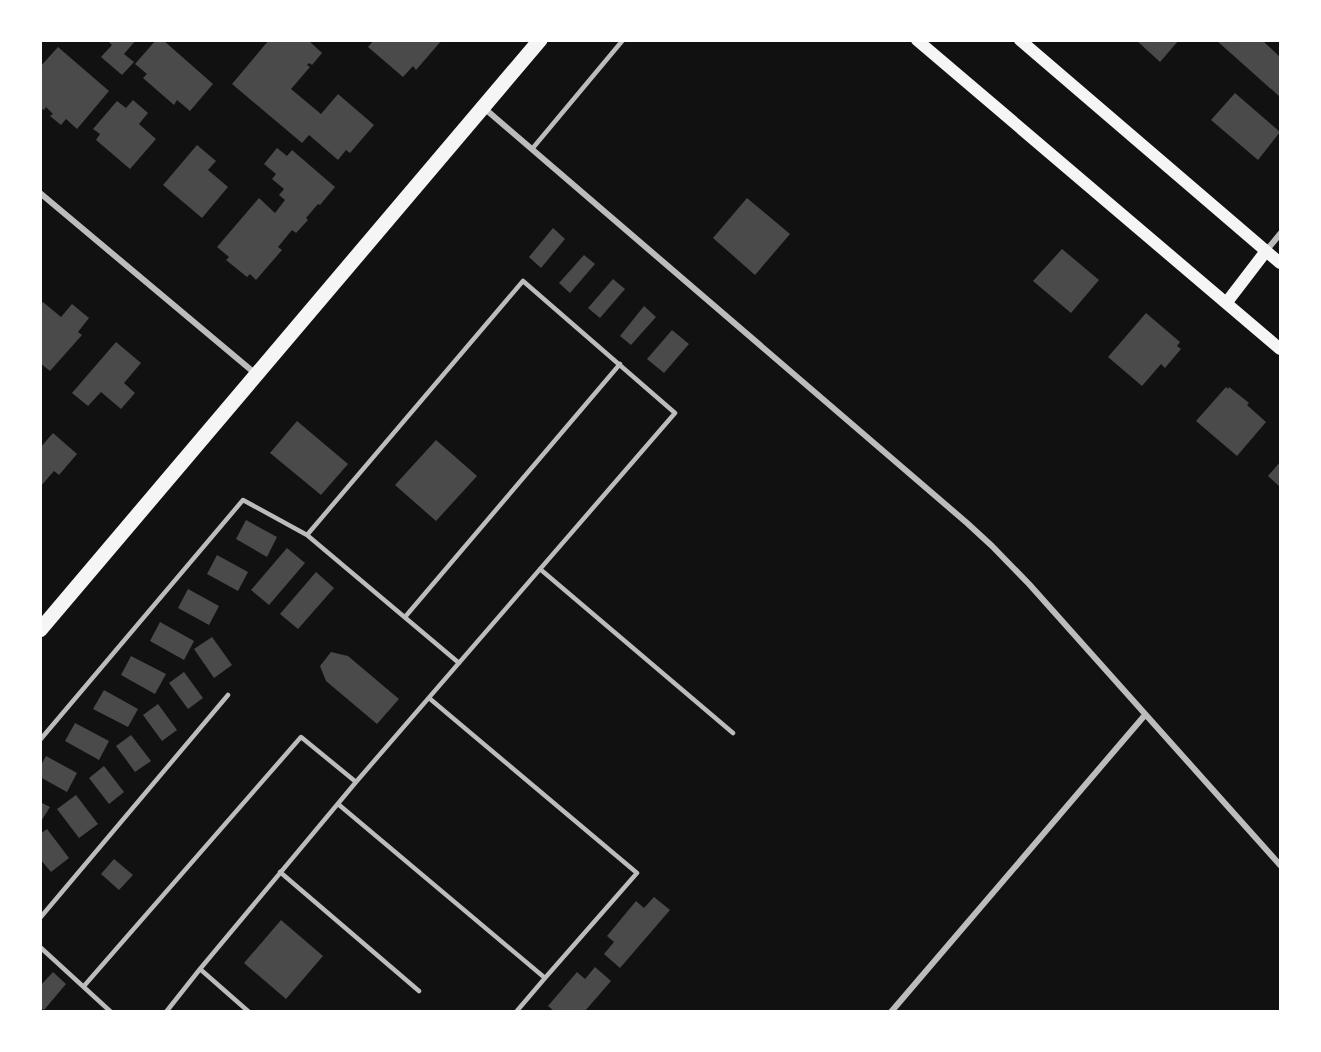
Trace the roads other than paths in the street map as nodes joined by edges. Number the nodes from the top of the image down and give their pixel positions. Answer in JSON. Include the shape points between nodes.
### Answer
{"nodes":[{"id":1,"x":540,"y":40,"type":"edge"},
{"id":2,"x":623,"y":40,"type":"edge"},
{"id":3,"x":917,"y":40,"type":"edge"},
{"id":4,"x":1020,"y":40,"type":"edge"},
{"id":5,"x":483,"y":107,"type":"junction"},
{"id":6,"x":532,"y":149,"type":"junction"},
{"id":7,"x":40,"y":193,"type":"edge"},
{"id":8,"x":1281,"y":234,"type":"edge"},
{"id":9,"x":1266,"y":251,"type":"junction"},
{"id":10,"x":1281,"y":263,"type":"edge"},
{"id":11,"x":1227,"y":302,"type":"junction"},
{"id":12,"x":1281,"y":349,"type":"edge"},
{"id":13,"x":620,"y":364,"type":"junction"},
{"id":14,"x":257,"y":376,"type":"junction"},
{"id":15,"x":307,"y":536,"type":"junction"},
{"id":16,"x":540,"y":569,"type":"junction"},
{"id":17,"x":405,"y":617,"type":"junction"},
{"id":18,"x":40,"y":630,"type":"edge"},
{"id":19,"x":459,"y":663,"type":"junction"},
{"id":20,"x":228,"y":695,"type":"dead end"},
{"id":21,"x":429,"y":698,"type":"junction"},
{"id":22,"x":1145,"y":715,"type":"junction"},
{"id":23,"x":733,"y":733,"type":"dead end"},
{"id":24,"x":40,"y":740,"type":"edge"},
{"id":25,"x":356,"y":782,"type":"junction"},
{"id":26,"x":338,"y":804,"type":"junction"},
{"id":27,"x":1281,"y":865,"type":"edge"},
{"id":28,"x":280,"y":872,"type":"junction"},
{"id":29,"x":40,"y":918,"type":"edge"},
{"id":30,"x":40,"y":947,"type":"edge"},
{"id":31,"x":200,"y":969,"type":"junction"},
{"id":32,"x":545,"y":978,"type":"junction"},
{"id":33,"x":84,"y":986,"type":"junction"},
{"id":34,"x":419,"y":991,"type":"dead end"},
{"id":35,"x":111,"y":1011,"type":"edge"},
{"id":36,"x":166,"y":1011,"type":"edge"},
{"id":37,"x":249,"y":1011,"type":"edge"},
{"id":38,"x":516,"y":1011,"type":"edge"},
{"id":39,"x":891,"y":1011,"type":"edge"}],
"edges":[{"from":1,"to":5,"type":"main road"},
{"from":2,"to":6,"type":"lane"},
{"from":3,"to":11,"type":"main road"},
{"from":4,"to":9,"type":"main road"},
{"from":5,"to":6,"type":"street"},
{"from":5,"to":14,"type":"main road"},
{"from":6,"to":22,"type":"street","via":[[968,523],[1029,584]]},
{"from":7,"to":14,"type":"street"},
{"from":8,"to":9,"type":"street"},
{"from":9,"to":10,"type":"main road"},
{"from":9,"to":11,"type":"main road"},
{"from":11,"to":12,"type":"main road"},
{"from":13,"to":15,"type":"lane","via":[[523,281]]},
{"from":13,"to":16,"type":"lane","via":[[675,413]]},
{"from":13,"to":17,"type":"lane"},
{"from":14,"to":18,"type":"main road"},
{"from":15,"to":17,"type":"lane"},
{"from":15,"to":24,"type":"lane","via":[[243,500]]},
{"from":16,"to":19,"type":"lane"},
{"from":16,"to":23,"type":"lane"},
{"from":17,"to":19,"type":"lane"},
{"from":19,"to":21,"type":"lane"},
{"from":20,"to":29,"type":"lane"},
{"from":21,"to":25,"type":"lane"},
{"from":21,"to":32,"type":"lane","via":[[637,873]]},
{"from":22,"to":27,"type":"street"},
{"from":22,"to":39,"type":"street"},
{"from":25,"to":26,"type":"lane"},
{"from":25,"to":33,"type":"lane","via":[[301,737]]},
{"from":26,"to":28,"type":"lane"},
{"from":26,"to":32,"type":"lane"},
{"from":28,"to":31,"type":"lane"},
{"from":28,"to":34,"type":"lane"},
{"from":30,"to":33,"type":"lane"},
{"from":31,"to":36,"type":"lane"},
{"from":31,"to":37,"type":"lane"},
{"from":32,"to":38,"type":"lane"},
{"from":33,"to":35,"type":"lane"}]}
